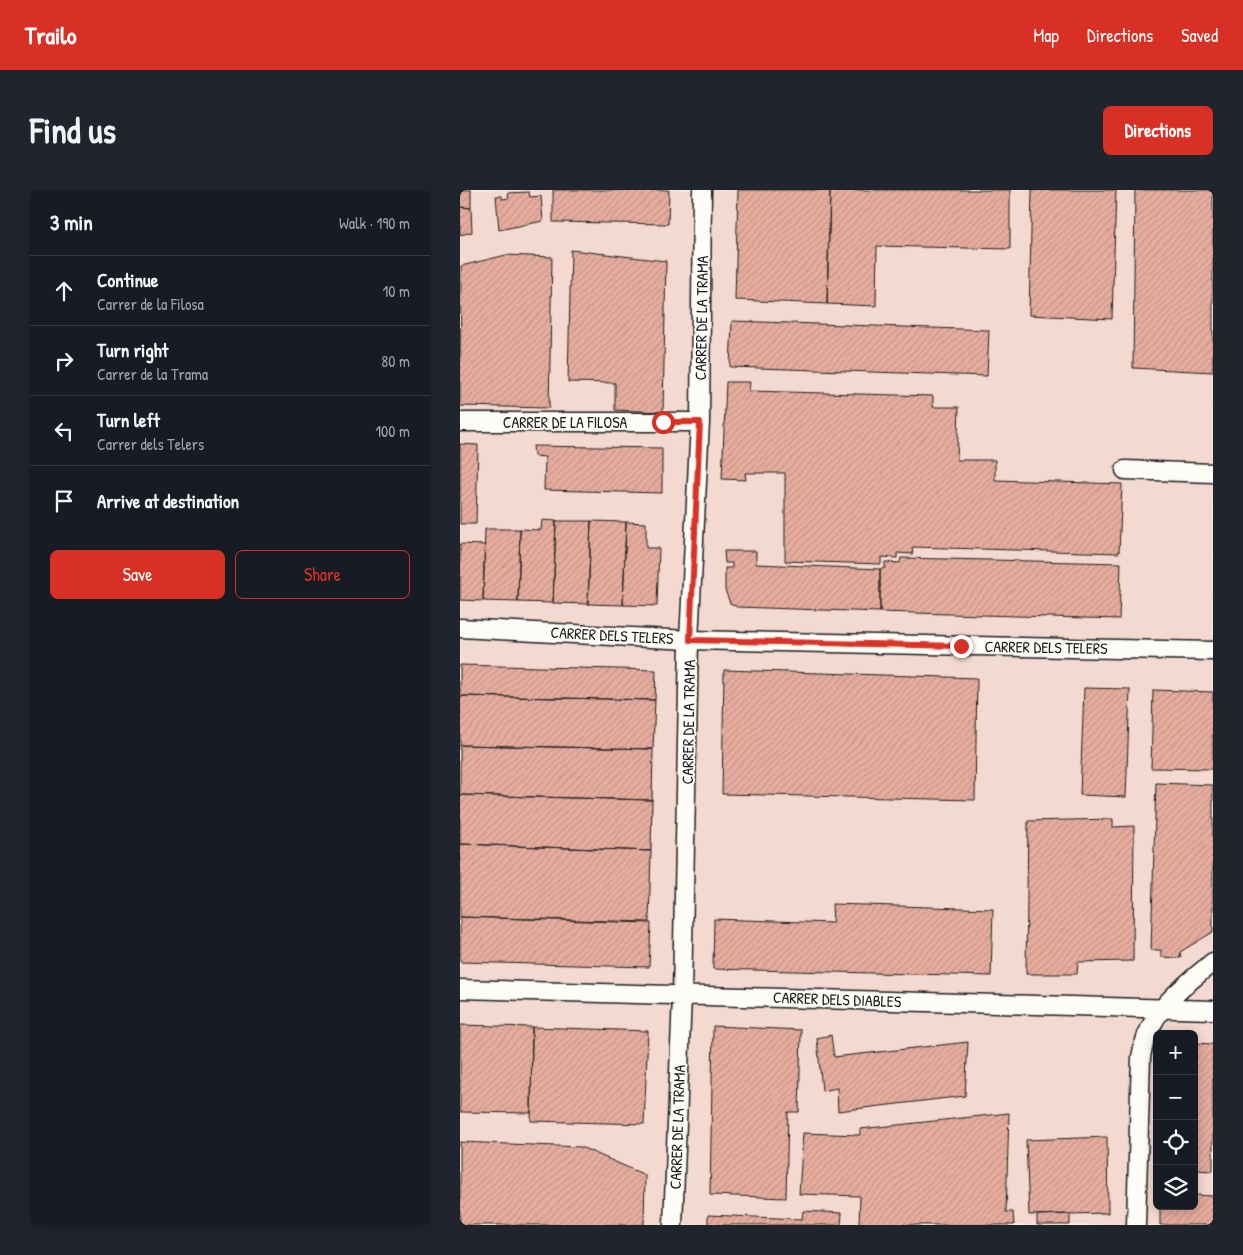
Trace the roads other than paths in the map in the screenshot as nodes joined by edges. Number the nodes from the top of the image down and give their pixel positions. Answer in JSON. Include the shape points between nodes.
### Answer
{"nodes":[{"id":1,"x":702,"y":190,"type":"edge"},
{"id":2,"x":460,"y":422,"type":"edge"},
{"id":3,"x":700,"y":422,"type":"junction"},
{"id":4,"x":1125,"y":470,"type":"dead end"},
{"id":5,"x":1213,"y":473,"type":"edge"},
{"id":6,"x":460,"y":628,"type":"edge"},
{"id":7,"x":690,"y":640,"type":"junction"},
{"id":8,"x":1213,"y":651,"type":"edge"},
{"id":9,"x":1213,"y":962,"type":"edge"},
{"id":10,"x":460,"y":989,"type":"edge"},
{"id":11,"x":682,"y":995,"type":"junction"},
{"id":12,"x":1161,"y":1008,"type":"junction"},
{"id":13,"x":1213,"y":1010,"type":"edge"},
{"id":14,"x":673,"y":1225,"type":"edge"},
{"id":15,"x":1136,"y":1225,"type":"edge"}],
"edges":[{"from":1,"to":3,"type":"street","name":"CARRER DE LA TRAMA"},
{"from":2,"to":3,"type":"street","name":"CARRER DE LA FILOSA"},
{"from":3,"to":7,"type":"street","name":"CARRER DE LA TRAMA"},
{"from":4,"to":5,"type":"street"},
{"from":6,"to":7,"type":"street","name":"CARRER DELS TELERS"},
{"from":7,"to":8,"type":"street","name":"CARRER DELS TELERS"},
{"from":7,"to":11,"type":"street","name":"CARRER DE LA TRAMA"},
{"from":9,"to":12,"type":"street"},
{"from":10,"to":11,"type":"street","name":"CARRER DELS DIABLES"},
{"from":11,"to":12,"type":"street","name":"CARRER DELS DIABLES"},
{"from":11,"to":14,"type":"street","name":"CARRER DE LA TRAMA"},
{"from":12,"to":13,"type":"street","name":"CARRER DELS DIABLES"},
{"from":12,"to":15,"type":"street","via":[[1144,1038],[1141,1057]]}]}
